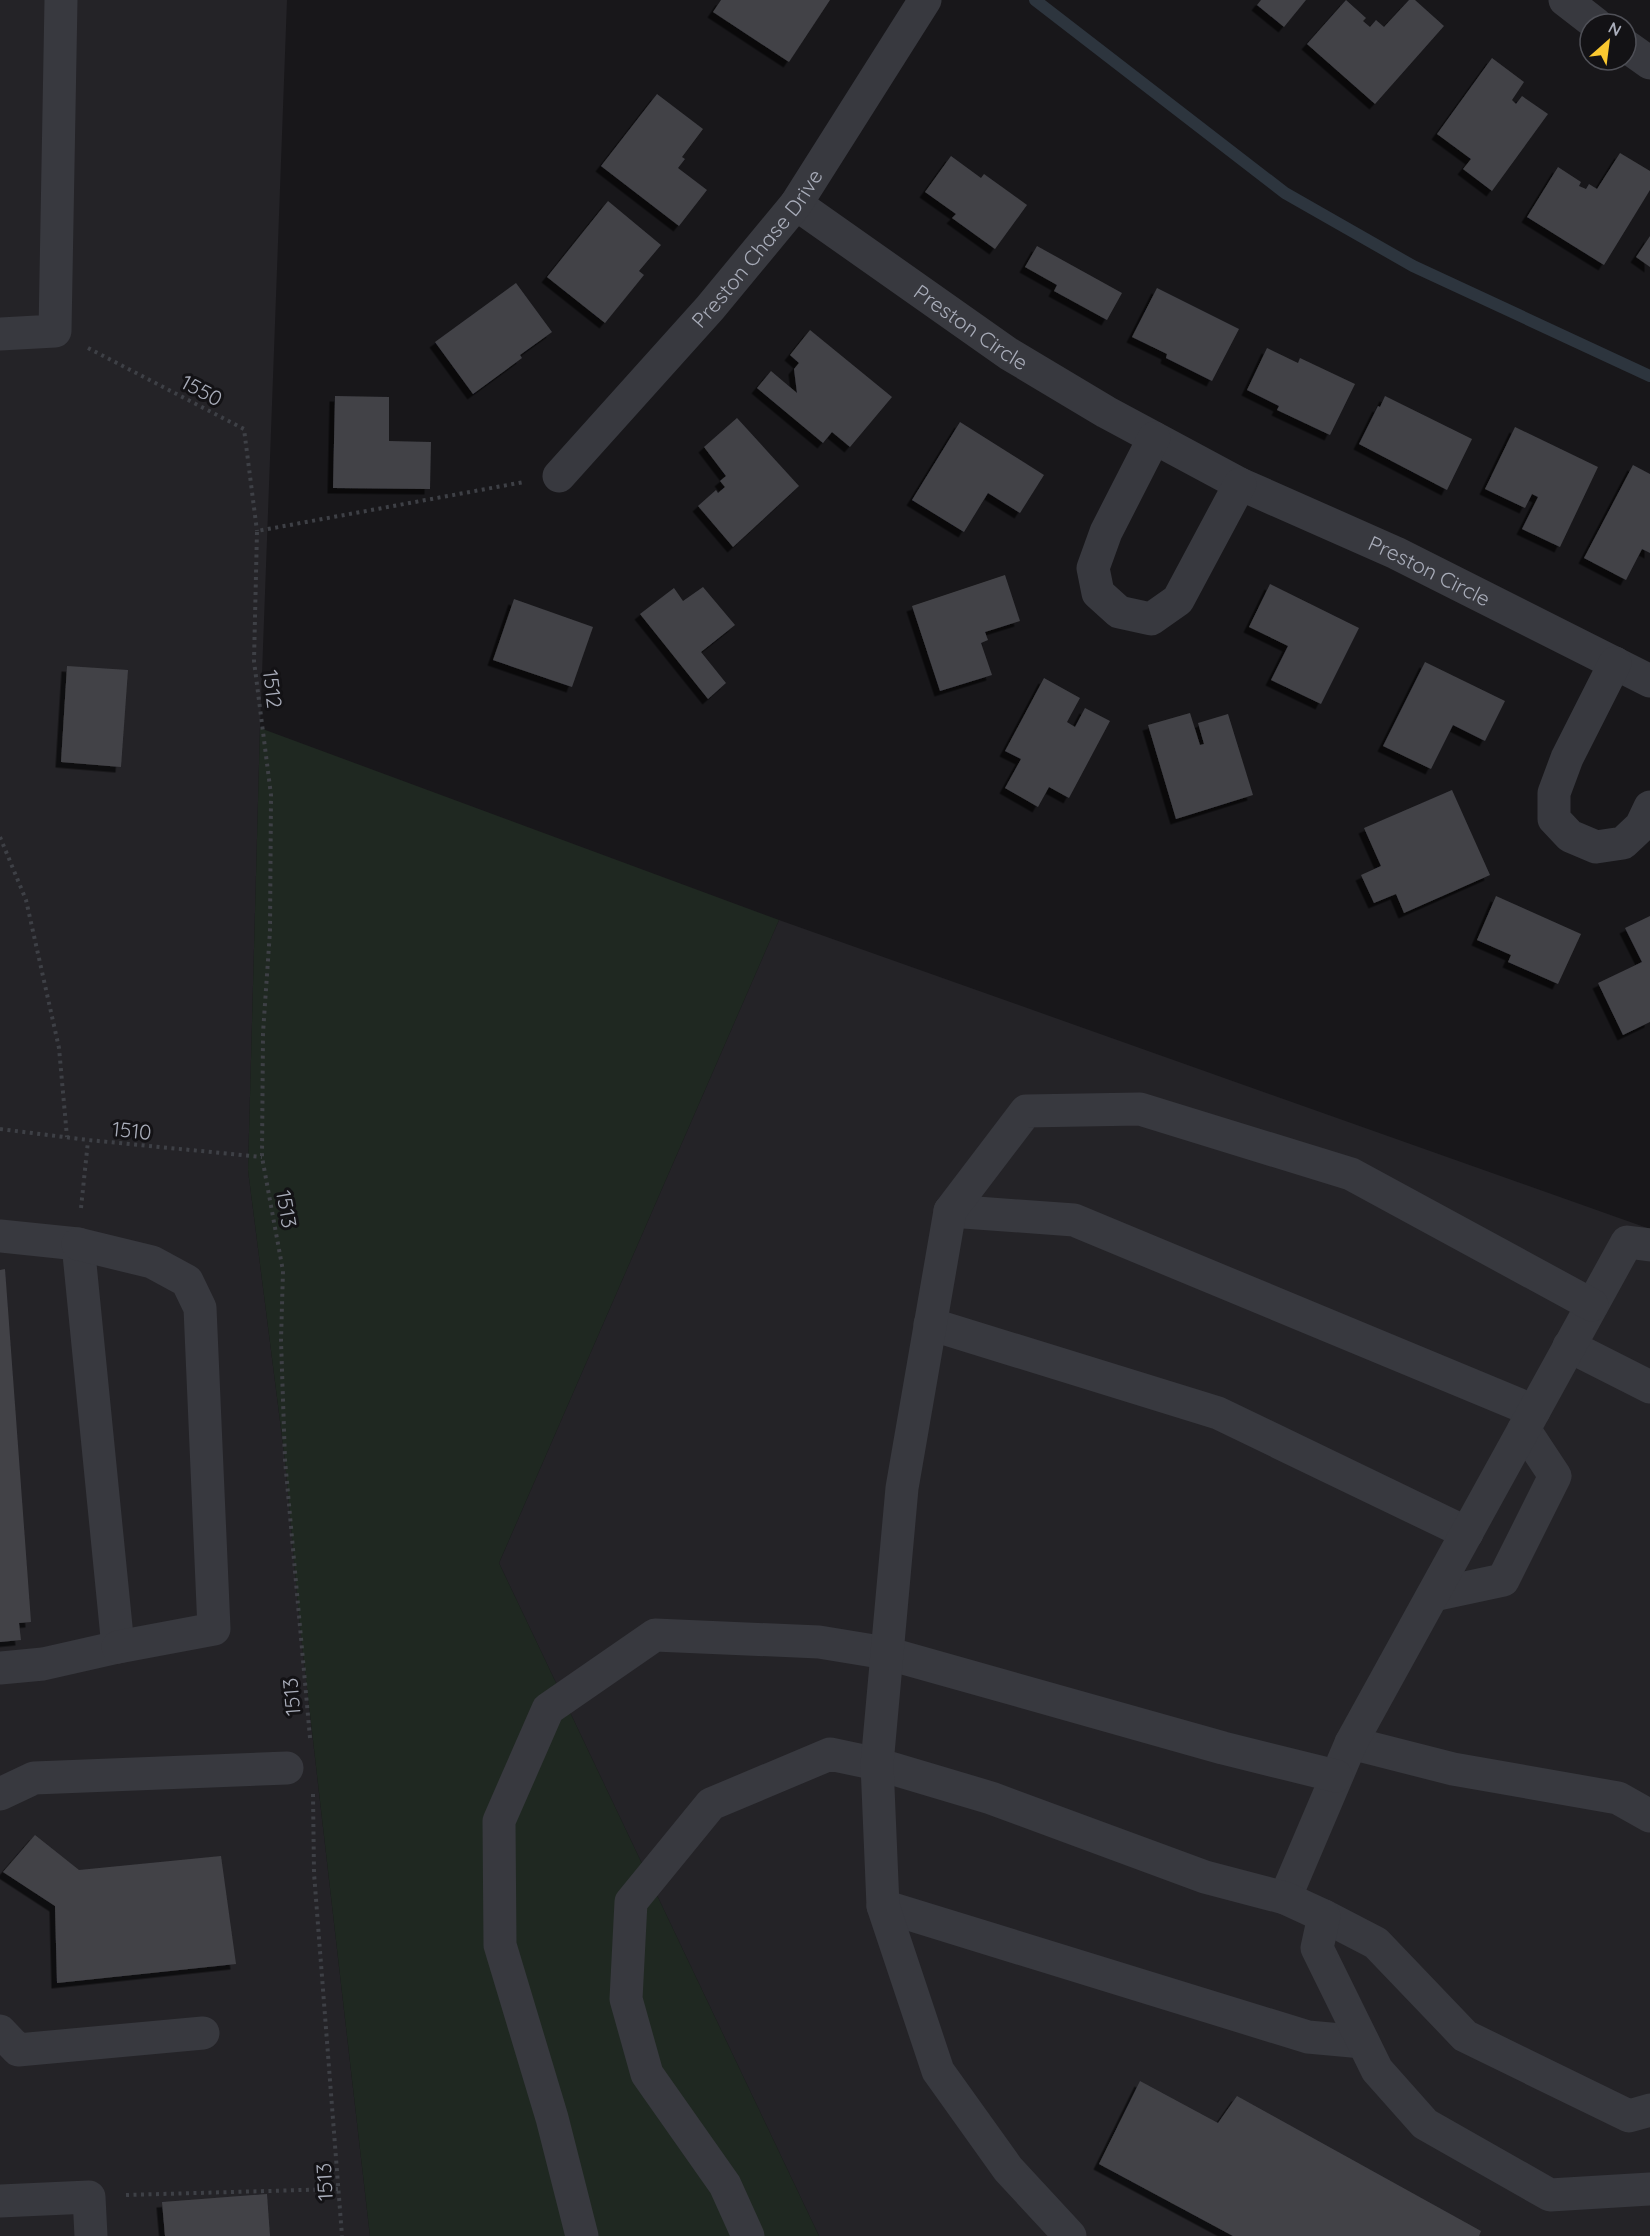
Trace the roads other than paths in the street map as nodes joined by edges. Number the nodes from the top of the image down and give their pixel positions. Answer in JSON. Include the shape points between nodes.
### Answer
{"nodes":[{"id":1,"x":61,"y":0,"type":"edge"},
{"id":2,"x":925,"y":0,"type":"edge"},
{"id":3,"x":1565,"y":0,"type":"edge"},
{"id":4,"x":1580,"y":12,"type":"edge"},
{"id":5,"x":796,"y":204,"type":"junction"},
{"id":6,"x":0,"y":334,"type":"edge"},
{"id":7,"x":1154,"y":438,"type":"junction"},
{"id":8,"x":559,"y":476,"type":"road end"},
{"id":9,"x":1240,"y":484,"type":"junction"},
{"id":10,"x":1615,"y":663,"type":"junction"},
{"id":11,"x":1650,"y":681,"type":"edge"},
{"id":12,"x":1650,"y":807,"type":"edge"},
{"id":13,"x":950,"y":1210,"type":"junction"},
{"id":14,"x":0,"y":1236,"type":"edge"},
{"id":15,"x":78,"y":1244,"type":"junction"},
{"id":16,"x":1650,"y":1245,"type":"edge"},
{"id":17,"x":1592,"y":1305,"type":"junction"},
{"id":18,"x":930,"y":1324,"type":"junction"},
{"id":19,"x":1569,"y":1346,"type":"junction"},
{"id":20,"x":1650,"y":1387,"type":"edge"},
{"id":21,"x":1529,"y":1420,"type":"junction"},
{"id":22,"x":1467,"y":1533,"type":"junction"},
{"id":23,"x":1433,"y":1595,"type":"junction"},
{"id":24,"x":118,"y":1647,"type":"junction"},
{"id":25,"x":886,"y":1653,"type":"junction"},
{"id":26,"x":0,"y":1668,"type":"edge"},
{"id":27,"x":1351,"y":1743,"type":"junction"},
{"id":28,"x":877,"y":1764,"type":"junction"},
{"id":29,"x":287,"y":1768,"type":"dead end"},
{"id":30,"x":1336,"y":1776,"type":"junction"},
{"id":31,"x":0,"y":1794,"type":"edge"},
{"id":32,"x":1650,"y":1816,"type":"edge"},
{"id":33,"x":1285,"y":1898,"type":"junction"},
{"id":34,"x":883,"y":1906,"type":"junction"},
{"id":35,"x":1324,"y":1916,"type":"junction"},
{"id":36,"x":0,"y":2031,"type":"edge"},
{"id":37,"x":203,"y":2033,"type":"dead end"},
{"id":38,"x":1363,"y":2042,"type":"junction"},
{"id":39,"x":1650,"y":2110,"type":"edge"},
{"id":40,"x":1650,"y":2189,"type":"edge"},
{"id":41,"x":0,"y":2201,"type":"edge"},
{"id":42,"x":91,"y":2236,"type":"edge"},
{"id":43,"x":582,"y":2236,"type":"edge"},
{"id":44,"x":748,"y":2236,"type":"edge"},
{"id":45,"x":1070,"y":2236,"type":"edge"}],
"edges":[{"from":1,"to":6,"type":"street","via":[[55,331]]},
{"from":2,"to":5,"type":"street","name":"Preston Chase Drive"},
{"from":3,"to":4,"type":"street"},
{"from":5,"to":7,"type":"street","name":"Preston Circle","via":[[1009,354]]},
{"from":5,"to":8,"type":"street","name":"Preston Chase Drive","via":[[710,308]]},
{"from":7,"to":9,"type":"street","name":"Preston Circle"},
{"from":7,"to":9,"type":"street","via":[[1106,532],[1093,568],[1098,593],[1119,612],[1151,619],[1178,600]]},
{"from":9,"to":10,"type":"street","name":"Preston Circle","via":[[1396,553]]},
{"from":10,"to":11,"type":"street","name":"Preston Circle"},
{"from":10,"to":12,"type":"street","via":[[1567,758],[1554,793],[1554,819],[1570,836],[1596,847],[1623,843],[1641,826]]},
{"from":13,"to":17,"type":"street","via":[[1026,1111],[1140,1109],[1351,1174]]},
{"from":13,"to":18,"type":"street"},
{"from":13,"to":21,"type":"street","via":[[1074,1220]]},
{"from":14,"to":15,"type":"street"},
{"from":15,"to":24,"type":"street"},
{"from":15,"to":24,"type":"street","via":[[152,1262],[187,1281],[200,1308],[214,1629]]},
{"from":16,"to":17,"type":"street","via":[[1627,1242]]},
{"from":17,"to":19,"type":"street"},
{"from":18,"to":22,"type":"street","via":[[1218,1413]]},
{"from":18,"to":25,"type":"street","via":[[902,1488]]},
{"from":19,"to":20,"type":"street"},
{"from":19,"to":21,"type":"street"},
{"from":21,"to":22,"type":"street"},
{"from":21,"to":23,"type":"street","via":[[1555,1476],[1503,1580]]},
{"from":22,"to":23,"type":"street"},
{"from":23,"to":27,"type":"street"},
{"from":24,"to":26,"type":"street","via":[[43,1664]]},
{"from":25,"to":28,"type":"street"},
{"from":25,"to":30,"type":"street"},
{"from":25,"to":43,"type":"street","via":[[819,1642],[655,1635],[548,1709],[499,1821],[500,1945],[552,2118]]},
{"from":27,"to":30,"type":"street"},
{"from":27,"to":32,"type":"street","via":[[1453,1769],[1618,1798]]},
{"from":28,"to":33,"type":"street","via":[[991,1798],[1205,1877]]},
{"from":28,"to":34,"type":"street"},
{"from":28,"to":44,"type":"street","via":[[830,1754],[711,1804],[631,1902],[626,1999],[647,2074],[725,2185]]},
{"from":29,"to":31,"type":"street","via":[[34,1778]]},
{"from":30,"to":33,"type":"street"},
{"from":33,"to":35,"type":"street"},
{"from":34,"to":38,"type":"street","via":[[1308,2037]]},
{"from":34,"to":45,"type":"street","via":[[938,2071],[1008,2169]]},
{"from":35,"to":38,"type":"street","via":[[1317,1948]]},
{"from":35,"to":39,"type":"street","via":[[1376,1943],[1465,2036],[1629,2116]]},
{"from":36,"to":37,"type":"street","via":[[18,2050]]},
{"from":38,"to":40,"type":"street","via":[[1377,2070],[1425,2124],[1550,2195]]},
{"from":41,"to":42,"type":"street","via":[[89,2197]]}]}
